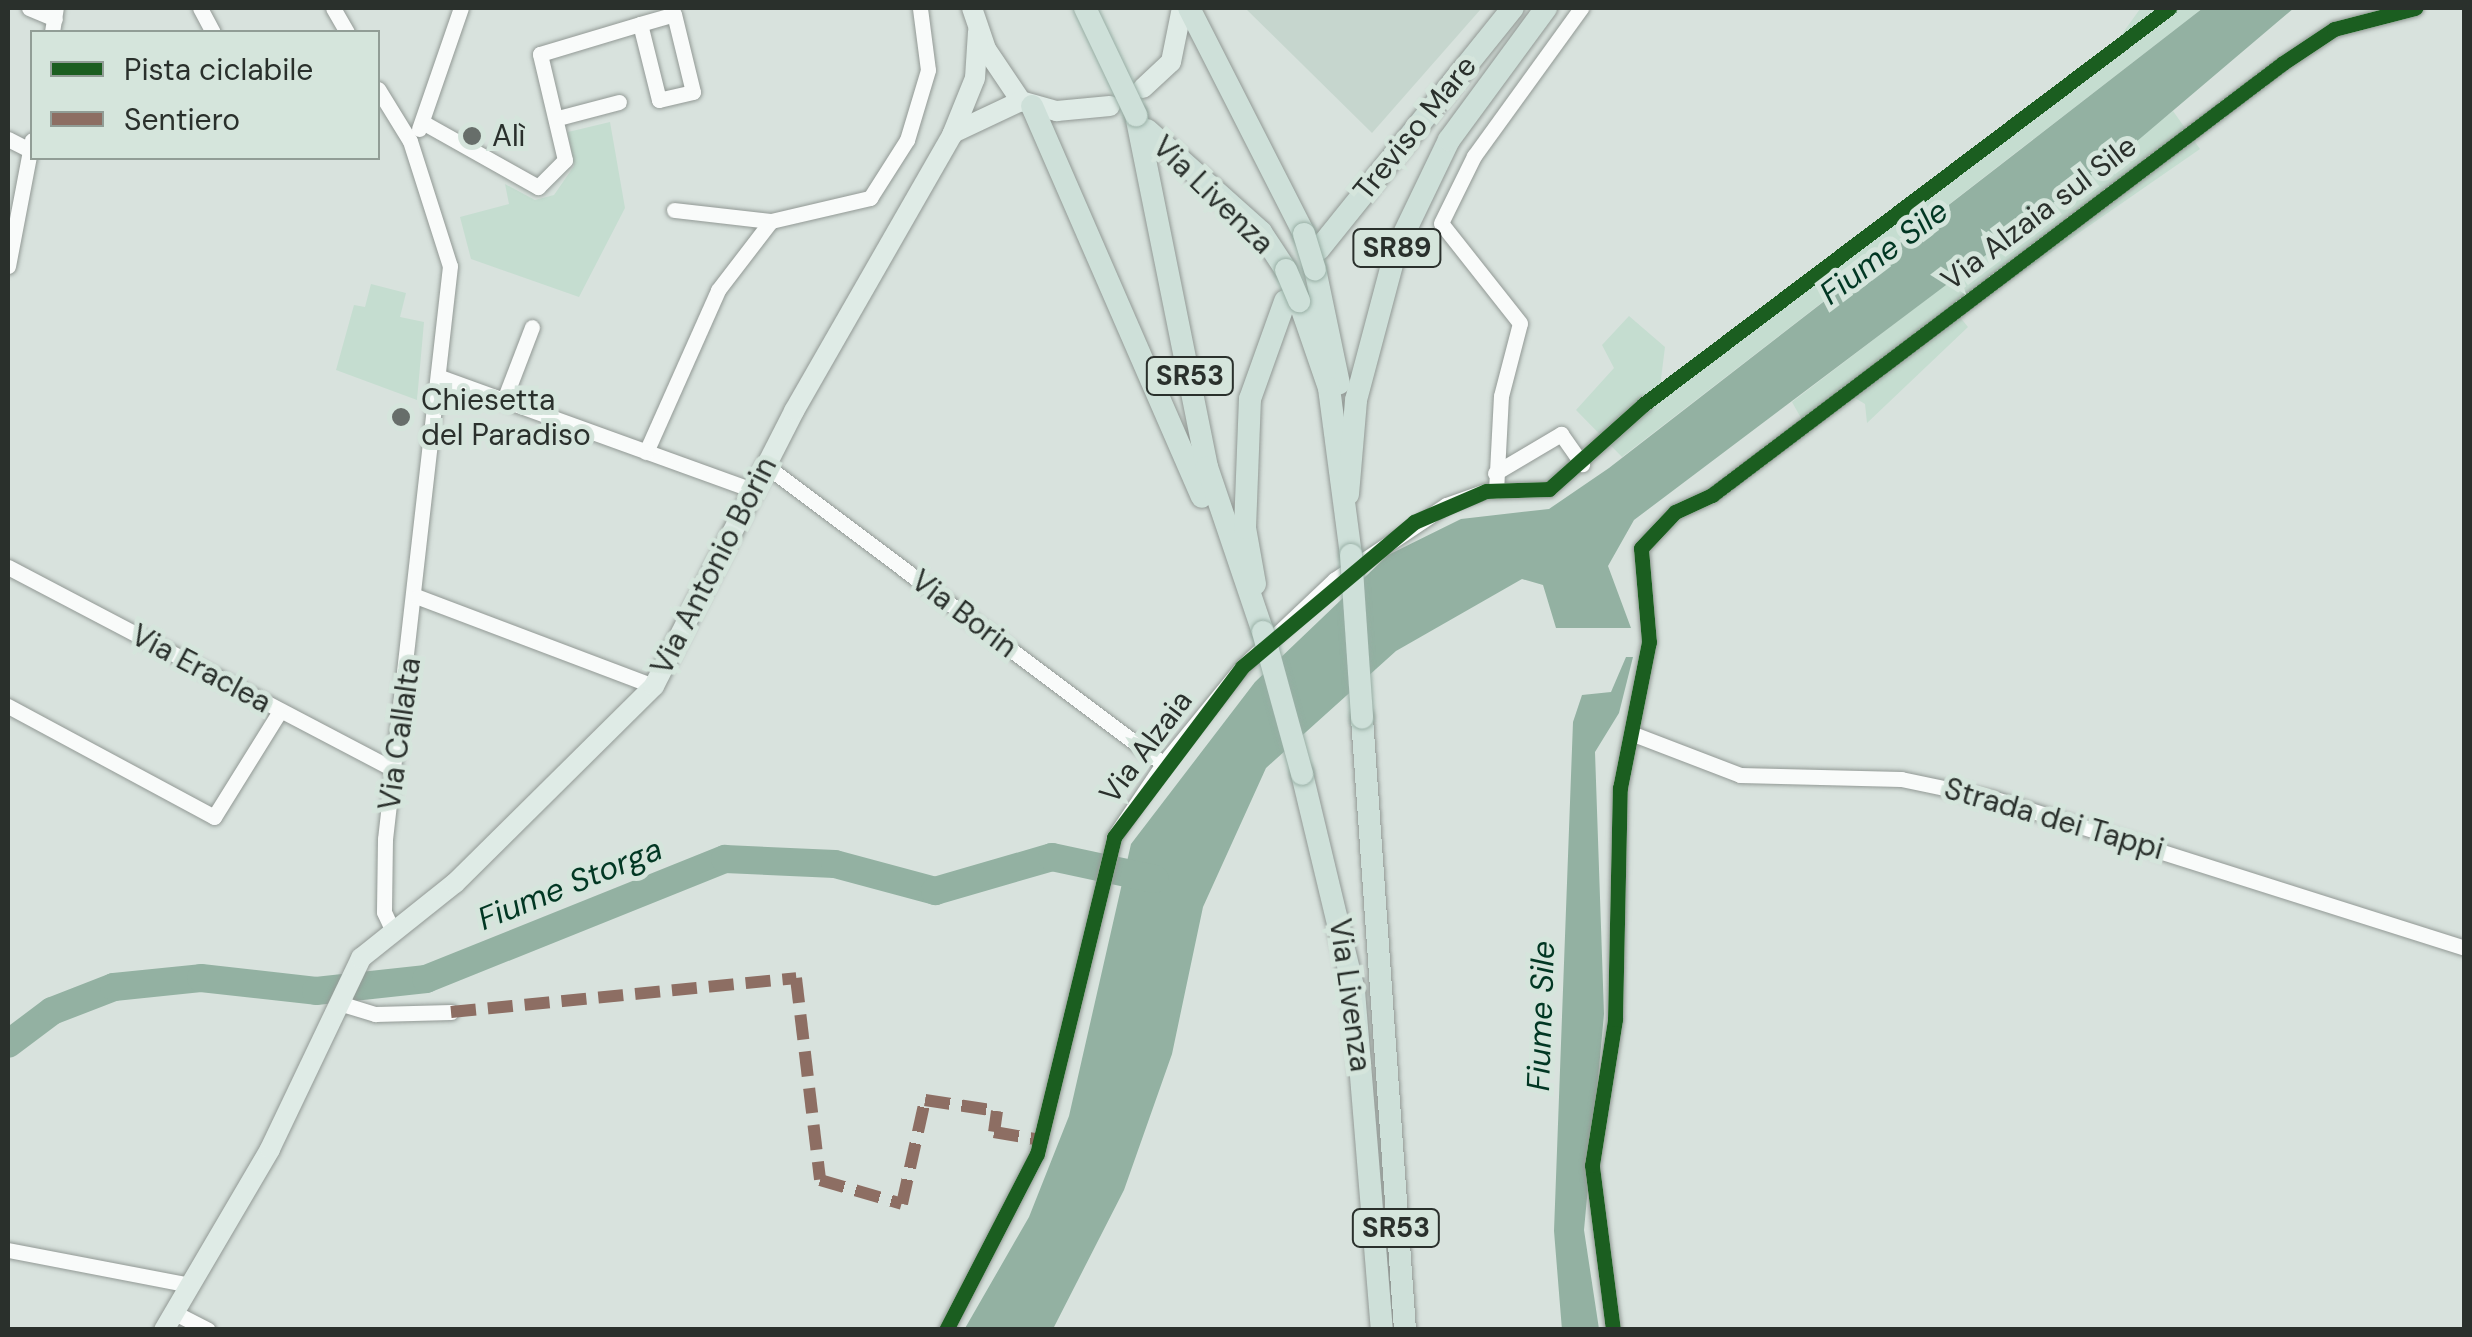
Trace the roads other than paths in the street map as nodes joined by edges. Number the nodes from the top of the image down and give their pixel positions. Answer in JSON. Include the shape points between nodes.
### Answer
{"nodes":[{"id":1,"x":30,"y":8,"type":"edge"},
{"id":2,"x":200,"y":8,"type":"edge"},
{"id":3,"x":334,"y":8,"type":"edge"},
{"id":4,"x":461,"y":8,"type":"edge"},
{"id":5,"x":920,"y":8,"type":"edge"},
{"id":6,"x":972,"y":8,"type":"edge"},
{"id":7,"x":1085,"y":8,"type":"edge"},
{"id":8,"x":1186,"y":8,"type":"edge"},
{"id":9,"x":1514,"y":8,"type":"edge"},
{"id":10,"x":1546,"y":8,"type":"edge"},
{"id":11,"x":1581,"y":8,"type":"edge"},
{"id":12,"x":2414,"y":8,"type":"edge"},
{"id":13,"x":54,"y":20,"type":"edge"},
{"id":14,"x":640,"y":24,"type":"junction"},
{"id":15,"x":212,"y":30,"type":"edge"},
{"id":16,"x":346,"y":30,"type":"edge"},
{"id":17,"x":978,"y":32,"type":"junction"},
{"id":18,"x":1143,"y":88,"type":"dead end"},
{"id":19,"x":380,"y":92,"type":"edge"},
{"id":20,"x":618,"y":102,"type":"dead end"},
{"id":21,"x":1026,"y":103,"type":"junction"},
{"id":22,"x":1110,"y":106,"type":"dead end"},
{"id":23,"x":1136,"y":115,"type":"junction"},
{"id":24,"x":558,"y":118,"type":"junction"},
{"id":25,"x":424,"y":123,"type":"junction"},
{"id":26,"x":952,"y":134,"type":"junction"},
{"id":27,"x":410,"y":140,"type":"junction"},
{"id":28,"x":30,"y":155,"type":"edge"},
{"id":29,"x":674,"y":210,"type":"dead end"},
{"id":30,"x":771,"y":221,"type":"junction"},
{"id":31,"x":1313,"y":251,"type":"junction"},
{"id":32,"x":8,"y":263,"type":"edge"},
{"id":33,"x":1292,"y":301,"type":"junction"},
{"id":34,"x":532,"y":327,"type":"dead end"},
{"id":35,"x":443,"y":378,"type":"junction"},
{"id":36,"x":504,"y":400,"type":"junction"},
{"id":37,"x":1644,"y":404,"type":"dead end"},
{"id":38,"x":646,"y":452,"type":"junction"},
{"id":39,"x":1350,"y":462,"type":"junction"},
{"id":40,"x":1582,"y":464,"type":"junction"},
{"id":41,"x":765,"y":465,"type":"junction"},
{"id":42,"x":1495,"y":473,"type":"junction"},
{"id":43,"x":752,"y":490,"type":"junction"},
{"id":44,"x":1496,"y":491,"type":"junction"},
{"id":45,"x":1348,"y":494,"type":"junction"},
{"id":46,"x":1224,"y":536,"type":"junction"},
{"id":47,"x":8,"y":567,"type":"edge"},
{"id":48,"x":418,"y":597,"type":"junction"},
{"id":49,"x":1263,"y":632,"type":"junction"},
{"id":50,"x":654,"y":686,"type":"junction"},
{"id":51,"x":8,"y":706,"type":"edge"},
{"id":52,"x":280,"y":711,"type":"junction"},
{"id":53,"x":1636,"y":735,"type":"junction"},
{"id":54,"x":1163,"y":764,"type":"junction"},
{"id":55,"x":395,"y":770,"type":"junction"},
{"id":56,"x":393,"y":930,"type":"junction"},
{"id":57,"x":2464,"y":948,"type":"edge"},
{"id":58,"x":339,"y":1002,"type":"junction"},
{"id":59,"x":451,"y":1012,"type":"dead end"},
{"id":60,"x":8,"y":1250,"type":"edge"},
{"id":61,"x":190,"y":1285,"type":"junction"},
{"id":62,"x":168,"y":1321,"type":"edge"},
{"id":63,"x":208,"y":1330,"type":"edge"},
{"id":64,"x":946,"y":1330,"type":"edge"},
{"id":65,"x":1382,"y":1330,"type":"edge"},
{"id":66,"x":1405,"y":1330,"type":"edge"},
{"id":67,"x":1613,"y":1330,"type":"edge"}],
"edges":[{"from":1,"to":13,"type":"street"},
{"from":2,"to":15,"type":"street"},
{"from":3,"to":16,"type":"street"},
{"from":4,"to":25,"type":"street"},
{"from":5,"to":30,"type":"street","via":[[928,70],[907,140],[870,198]]},
{"from":6,"to":17,"type":"main road"},
{"from":7,"to":23,"type":"highway","number":"SR53","bridge":true},
{"from":8,"to":18,"type":"main road","via":[[1171,62]]},
{"from":8,"to":31,"type":"highway"},
{"from":9,"to":31,"type":"highway","name":"Treviso Mare","number":"SR89"},
{"from":10,"to":39,"type":"highway","name":"Treviso Mare","number":"SR89","via":[[1448,140],[1415,205],[1374,318]]},
{"from":11,"to":42,"type":"street","via":[[1474,156],[1441,223],[1520,323]]},
{"from":12,"to":53,"type":"street","name":"Via Alzaia sul Sile","via":[[2334,29],[2283,63],[1712,495],[1675,512],[1642,548],[1648,642]]},
{"from":14,"to":14,"type":"street","via":[[674,14],[694,92],[659,100]]},
{"from":14,"to":24,"type":"street","via":[[540,54]]},
{"from":17,"to":21,"type":"main road"},
{"from":17,"to":26,"type":"main road","name":"Via Antonio Borin","via":[[972,88]]},
{"from":19,"to":27,"type":"street","name":"Via Callalta"},
{"from":20,"to":24,"type":"street"},
{"from":21,"to":22,"type":"main road"},
{"from":21,"to":26,"type":"main road"},
{"from":21,"to":46,"type":"highway"},
{"from":23,"to":33,"type":"highway","name":"Via Livenza","number":"SR53","bridge":true,"via":[[1166,155],[1260,232],[1286,270]]},
{"from":23,"to":46,"type":"highway","name":"Via Livenza","number":"SR53"},
{"from":24,"to":25,"type":"street","via":[[565,160],[538,187]]},
{"from":25,"to":27,"type":"street"},
{"from":26,"to":41,"type":"main road","name":"Via Antonio Borin"},
{"from":27,"to":35,"type":"street","name":"Via Callalta","via":[[450,266]]},
{"from":28,"to":32,"type":"street"},
{"from":29,"to":30,"type":"street"},
{"from":30,"to":38,"type":"street","via":[[718,290]]},
{"from":31,"to":39,"type":"highway"},
{"from":33,"to":45,"type":"highway","name":"Via Livenza","number":"SR53","via":[[1329,388]]},
{"from":33,"to":49,"type":"highway","via":[[1250,399],[1244,460]]},
{"from":34,"to":36,"type":"street"},
{"from":35,"to":36,"type":"street"},
{"from":35,"to":48,"type":"street","name":"Via Callalta"},
{"from":36,"to":38,"type":"street"},
{"from":37,"to":40,"type":"street","name":"Via Alzaia"},
{"from":38,"to":43,"type":"street"},
{"from":39,"to":45,"type":"highway","name":"Treviso Mare","number":"SR89"},
{"from":40,"to":42,"type":"street","via":[[1561,434]]},
{"from":40,"to":44,"type":"street","name":"Via Alzaia","via":[[1532,494]]},
{"from":41,"to":43,"type":"main road","name":"Via Antonio Borin"},
{"from":41,"to":54,"type":"street","name":"Via Borin"},
{"from":42,"to":44,"type":"street"},
{"from":43,"to":50,"type":"main road","name":"Via Antonio Borin"},
{"from":44,"to":54,"type":"street","name":"Via Alzaia","via":[[1414,522],[1334,580],[1242,666]]},
{"from":45,"to":66,"type":"highway","name":"Via Livenza","number":"SR53","bridge":true},
{"from":46,"to":49,"type":"highway","name":"Via Livenza","number":"SR53"},
{"from":47,"to":52,"type":"street","name":"Via Eraclea"},
{"from":48,"to":50,"type":"street"},
{"from":48,"to":55,"type":"street","name":"Via Callalta"},
{"from":49,"to":65,"type":"highway","name":"Via Livenza","number":"SR53","bridge":true,"via":[[1354,991]]},
{"from":50,"to":56,"type":"main road","name":"Via Antonio Borin","via":[[455,883]]},
{"from":51,"to":52,"type":"street","via":[[214,817]]},
{"from":52,"to":55,"type":"street","name":"Via Eraclea"},
{"from":53,"to":57,"type":"street","name":"Strada dei Tappi","via":[[1740,775],[1901,779],[1992,798]]},
{"from":53,"to":67,"type":"street","via":[[1620,788],[1615,1018],[1592,1165]]},
{"from":54,"to":64,"type":"street","name":"Via Alzaia","via":[[1105,870],[1036,1154]]},
{"from":55,"to":56,"type":"street","name":"Via Callalta","via":[[383,897]]},
{"from":56,"to":58,"type":"main road","via":[[357,967]]},
{"from":58,"to":59,"type":"street","via":[[376,1014]]},
{"from":58,"to":61,"type":"main road","via":[[270,1149]]},
{"from":60,"to":61,"type":"street"},
{"from":61,"to":62,"type":"main road"},
{"from":62,"to":63,"type":"street"}]}
